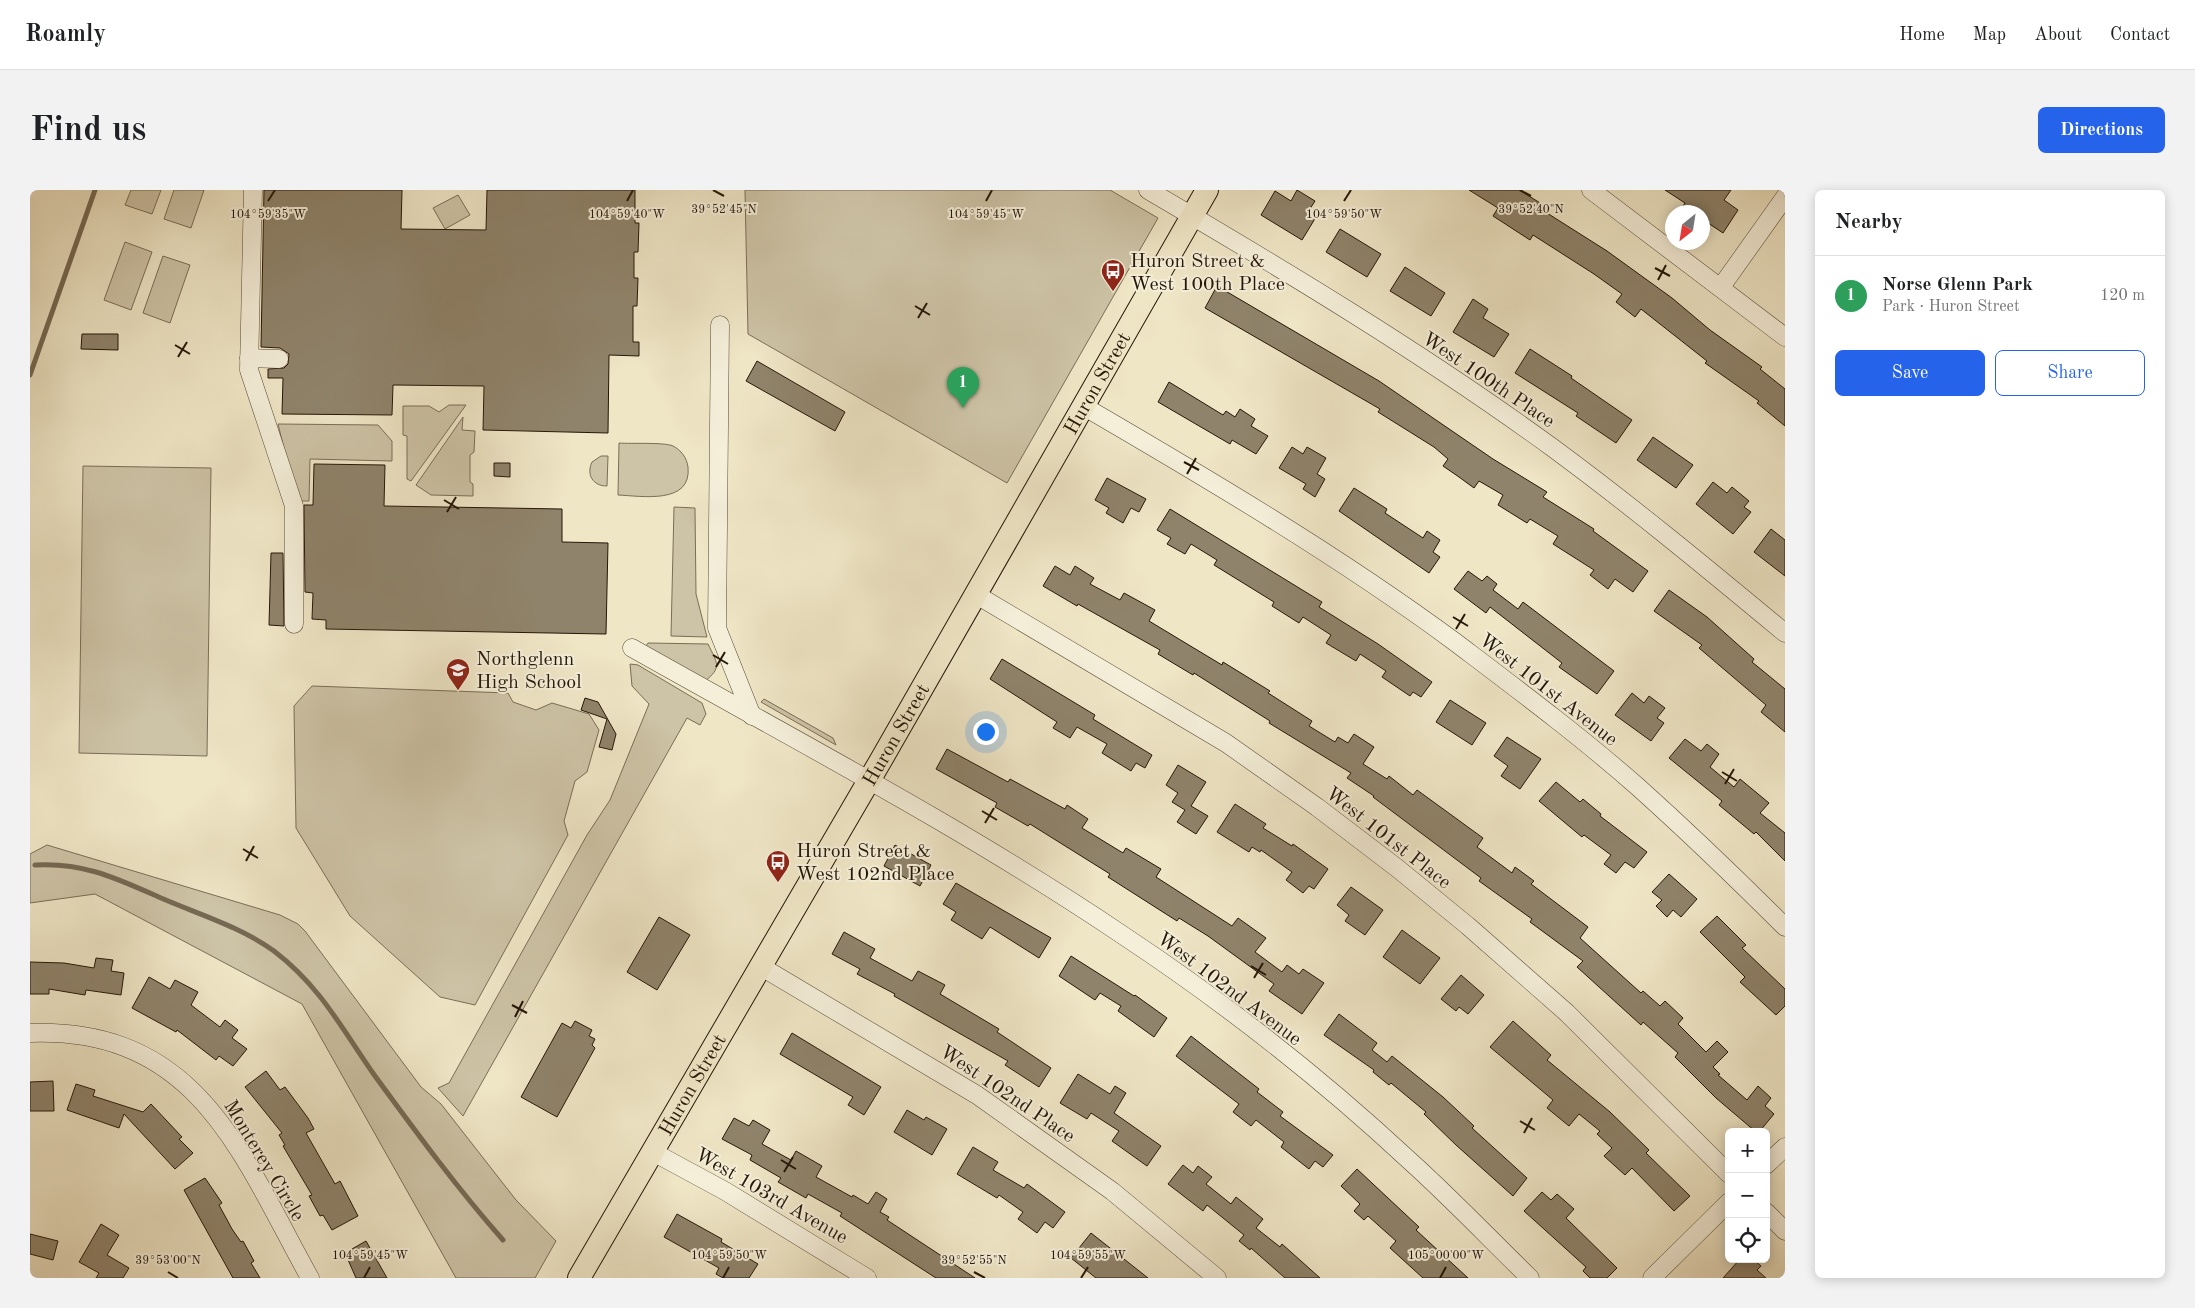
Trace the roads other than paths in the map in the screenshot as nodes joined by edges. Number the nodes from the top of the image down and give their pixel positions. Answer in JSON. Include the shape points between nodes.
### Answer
{"nodes":[{"id":1,"x":253,"y":190,"type":"edge"},
{"id":2,"x":1148,"y":190,"type":"edge"},
{"id":3,"x":1207,"y":190,"type":"edge"},
{"id":4,"x":1591,"y":190,"type":"edge"},
{"id":5,"x":1785,"y":197,"type":"edge"},
{"id":6,"x":1192,"y":216,"type":"junction"},
{"id":7,"x":1721,"y":287,"type":"junction"},
{"id":8,"x":720,"y":325,"type":"dead end"},
{"id":9,"x":1785,"y":337,"type":"edge"},
{"id":10,"x":249,"y":358,"type":"junction"},
{"id":11,"x":279,"y":359,"type":"dead end"},
{"id":12,"x":1083,"y":406,"type":"junction"},
{"id":13,"x":975,"y":594,"type":"junction"},
{"id":14,"x":294,"y":624,"type":"dead end"},
{"id":15,"x":1785,"y":633,"type":"edge"},
{"id":16,"x":632,"y":648,"type":"dead end"},
{"id":17,"x":752,"y":716,"type":"junction"},
{"id":18,"x":868,"y":781,"type":"junction"},
{"id":19,"x":1785,"y":927,"type":"edge"},
{"id":20,"x":760,"y":966,"type":"junction"},
{"id":21,"x":30,"y":1033,"type":"edge"},
{"id":22,"x":1785,"y":1147,"type":"edge"},
{"id":23,"x":653,"y":1152,"type":"junction"},
{"id":24,"x":1770,"y":1161,"type":"edge"},
{"id":25,"x":1728,"y":1173,"type":"edge"},
{"id":26,"x":1725,"y":1206,"type":"edge"},
{"id":27,"x":1770,"y":1216,"type":"edge"},
{"id":28,"x":1785,"y":1231,"type":"edge"},
{"id":29,"x":310,"y":1278,"type":"edge"},
{"id":30,"x":579,"y":1278,"type":"edge"},
{"id":31,"x":867,"y":1278,"type":"edge"},
{"id":32,"x":1217,"y":1278,"type":"edge"},
{"id":33,"x":1530,"y":1278,"type":"edge"},
{"id":34,"x":1652,"y":1278,"type":"edge"}],
"edges":[{"from":1,"to":10,"type":"street"},
{"from":2,"to":6,"type":"street","name":"West 100th Place"},
{"from":3,"to":6,"type":"main road","name":"Huron Street"},
{"from":4,"to":7,"type":"street"},
{"from":5,"to":7,"type":"street"},
{"from":6,"to":12,"type":"main road","name":"Huron Street"},
{"from":6,"to":15,"type":"street","name":"West 100th Place","via":[[1311,286],[1538,437]]},
{"from":7,"to":9,"type":"street"},
{"from":8,"to":17,"type":"street","via":[[716,628]]},
{"from":10,"to":11,"type":"street"},
{"from":10,"to":14,"type":"street","via":[[249,370],[294,506]]},
{"from":12,"to":13,"type":"main road","name":"Huron Street"},
{"from":12,"to":19,"type":"street","name":"West 101st Avenue","via":[[1279,522],[1454,642],[1636,786],[1714,856]]},
{"from":13,"to":18,"type":"main road","name":"Huron Street"},
{"from":13,"to":25,"type":"street","name":"West 101st Place","via":[[1226,743],[1375,851],[1568,1013]]},
{"from":16,"to":17,"type":"street","name":"West 102nd Avenue"},
{"from":17,"to":18,"type":"street","name":"West 102nd Avenue"},
{"from":18,"to":20,"type":"main road","name":"Huron Street"},
{"from":18,"to":33,"type":"street","name":"West 102nd Avenue","via":[[1005,860],[1125,936],[1248,1025],[1405,1156]]},
{"from":20,"to":23,"type":"main road","name":"Huron Street"},
{"from":20,"to":32,"type":"street","name":"West 102nd Place","via":[[978,1094],[1112,1191]]},
{"from":21,"to":29,"type":"street","name":"Monterey Circle","via":[[65,1034],[116,1045],[151,1059],[183,1081],[210,1108],[237,1146]]},
{"from":22,"to":24,"type":"street"},
{"from":23,"to":30,"type":"main road","name":"Huron Street"},
{"from":23,"to":31,"type":"street","name":"West 103rd Avenue","via":[[725,1191]]},
{"from":26,"to":34,"type":"street"},
{"from":27,"to":28,"type":"street"}]}
